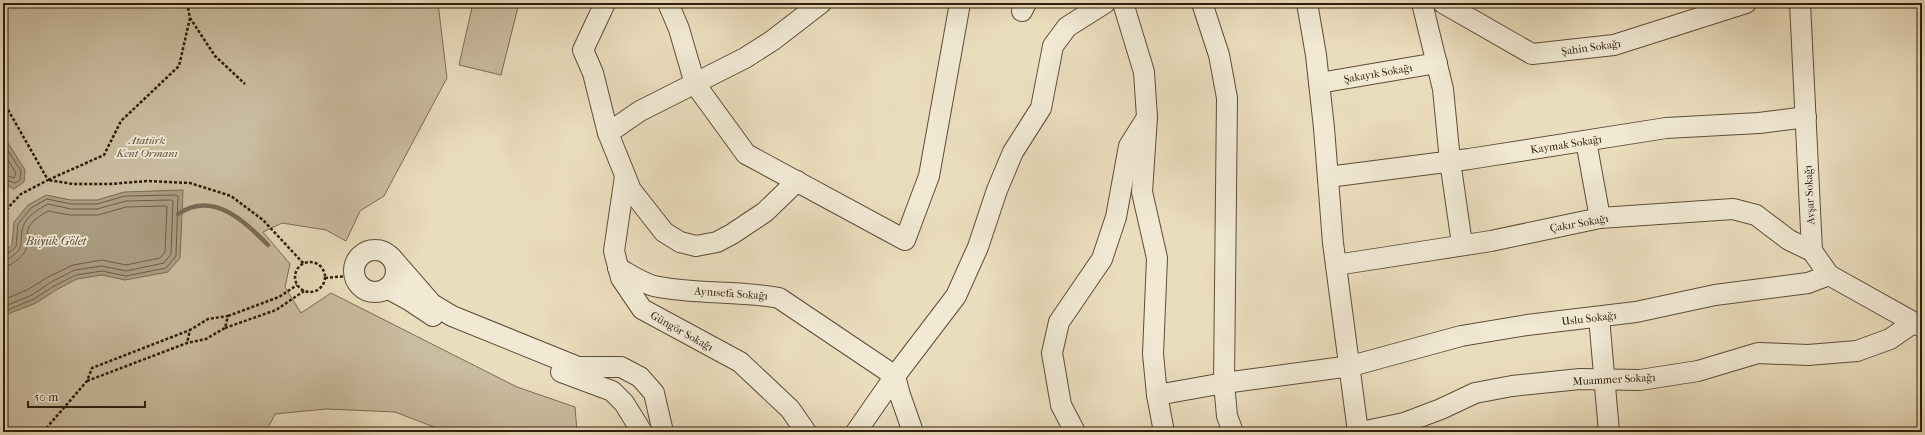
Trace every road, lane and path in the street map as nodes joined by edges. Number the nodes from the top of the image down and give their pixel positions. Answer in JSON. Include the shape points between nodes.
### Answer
{"nodes":[{"id":1,"x":187,"y":3,"type":"edge"},
{"id":2,"x":604,"y":3,"type":"edge"},
{"id":3,"x":668,"y":3,"type":"edge"},
{"id":4,"x":821,"y":3,"type":"edge"},
{"id":5,"x":960,"y":3,"type":"edge"},
{"id":6,"x":1105,"y":3,"type":"edge"},
{"id":7,"x":1123,"y":3,"type":"edge"},
{"id":8,"x":1202,"y":3,"type":"edge"},
{"id":9,"x":1307,"y":3,"type":"edge"},
{"id":10,"x":1422,"y":3,"type":"edge"},
{"id":11,"x":1443,"y":3,"type":"edge"},
{"id":12,"x":1746,"y":3,"type":"edge"},
{"id":13,"x":1800,"y":3,"type":"edge"},
{"id":14,"x":190,"y":18,"type":"junction"},
{"id":15,"x":1437,"y":63,"type":"junction"},
{"id":16,"x":1319,"y":83,"type":"junction"},
{"id":17,"x":245,"y":84,"type":"dead end"},
{"id":18,"x":695,"y":84,"type":"junction"},
{"id":19,"x":3,"y":101,"type":"edge"},
{"id":20,"x":1806,"y":117,"type":"junction"},
{"id":21,"x":1147,"y":118,"type":"junction"},
{"id":22,"x":608,"y":133,"type":"junction"},
{"id":23,"x":1586,"y":141,"type":"junction"},
{"id":24,"x":1450,"y":162,"type":"junction"},
{"id":25,"x":625,"y":176,"type":"junction"},
{"id":26,"x":1328,"y":177,"type":"junction"},
{"id":27,"x":48,"y":180,"type":"junction"},
{"id":28,"x":797,"y":181,"type":"junction"},
{"id":29,"x":3,"y":213,"type":"edge"},
{"id":30,"x":1600,"y":218,"type":"junction"},
{"id":31,"x":1462,"y":244,"type":"junction"},
{"id":32,"x":1812,"y":251,"type":"junction"},
{"id":33,"x":391,"y":257,"type":"junction"},
{"id":34,"x":304,"y":264,"type":"junction"},
{"id":35,"x":1336,"y":265,"type":"junction"},
{"id":36,"x":618,"y":268,"type":"junction"},
{"id":37,"x":1828,"y":275,"type":"junction"},
{"id":38,"x":347,"y":276,"type":"dead end"},
{"id":39,"x":325,"y":278,"type":"junction"},
{"id":40,"x":297,"y":285,"type":"junction"},
{"id":41,"x":387,"y":288,"type":"junction"},
{"id":42,"x":304,"y":291,"type":"junction"},
{"id":43,"x":228,"y":316,"type":"junction"},
{"id":44,"x":1599,"y":316,"type":"junction"},
{"id":45,"x":1917,"y":325,"type":"edge"},
{"id":46,"x":225,"y":328,"type":"junction"},
{"id":47,"x":190,"y":330,"type":"junction"},
{"id":48,"x":187,"y":342,"type":"junction"},
{"id":49,"x":1351,"y":366,"type":"junction"},
{"id":50,"x":896,"y":376,"type":"junction"},
{"id":51,"x":1604,"y":380,"type":"junction"},
{"id":52,"x":87,"y":381,"type":"junction"},
{"id":53,"x":1224,"y":383,"type":"junction"},
{"id":54,"x":1157,"y":395,"type":"junction"},
{"id":55,"x":43,"y":432,"type":"edge"},
{"id":56,"x":642,"y":432,"type":"edge"},
{"id":57,"x":663,"y":432,"type":"edge"},
{"id":58,"x":806,"y":432,"type":"edge"},
{"id":59,"x":856,"y":432,"type":"edge"},
{"id":60,"x":913,"y":432,"type":"edge"},
{"id":61,"x":1075,"y":432,"type":"edge"},
{"id":62,"x":1164,"y":432,"type":"edge"},
{"id":63,"x":1233,"y":432,"type":"edge"},
{"id":64,"x":1360,"y":432,"type":"edge"},
{"id":65,"x":1609,"y":432,"type":"edge"}],
"edges":[{"from":1,"to":14,"type":"path"},
{"from":2,"to":22,"type":"street","via":[[583,50],[593,72]]},
{"from":3,"to":18,"type":"street","via":[[679,29]]},
{"from":4,"to":18,"type":"street","via":[[739,62]]},
{"from":5,"to":28,"type":"street","via":[[929,176],[905,240]]},
{"from":6,"to":50,"type":"street","via":[[1067,27],[1053,46],[1041,108],[1013,152],[997,190],[978,248],[956,296]]},
{"from":7,"to":21,"type":"street","via":[[1144,72]]},
{"from":8,"to":53,"type":"street","via":[[1219,55],[1228,98]]},
{"from":9,"to":16,"type":"street"},
{"from":10,"to":15,"type":"street"},
{"from":11,"to":12,"type":"street","name":"Şahin Sokağı","via":[[1532,54],[1614,45]]},
{"from":13,"to":20,"type":"street","name":"Avşar Sokağı"},
{"from":14,"to":17,"type":"path","via":[[215,56]]},
{"from":14,"to":27,"type":"path","via":[[179,66],[121,121],[104,155]]},
{"from":15,"to":16,"type":"street","name":"Şakayık Sokağı"},
{"from":15,"to":24,"type":"street","via":[[1443,89]]},
{"from":16,"to":26,"type":"street"},
{"from":18,"to":22,"type":"street","via":[[640,111]]},
{"from":18,"to":28,"type":"street","via":[[746,154]]},
{"from":19,"to":27,"type":"path"},
{"from":20,"to":23,"type":"street","name":"Kaymak Sokağı","via":[[1759,123],[1666,128]]},
{"from":20,"to":32,"type":"street","name":"Avşar Sokağı"},
{"from":21,"to":54,"type":"street","via":[[1142,192],[1157,258],[1153,354]]},
{"from":21,"to":61,"type":"street","via":[[1129,146],[1116,217],[1102,259],[1059,322],[1052,353],[1061,406]]},
{"from":22,"to":25,"type":"street"},
{"from":23,"to":24,"type":"street","name":"Kaymak Sokağı"},
{"from":23,"to":30,"type":"street"},
{"from":24,"to":26,"type":"street","name":"Kaymak Sokağı"},
{"from":24,"to":31,"type":"street"},
{"from":25,"to":28,"type":"street","via":[[631,190],[664,232],[680,242],[696,246],[717,242],[732,234],[765,212]]},
{"from":25,"to":36,"type":"street","name":"Güngör Sokağı","via":[[614,251]]},
{"from":26,"to":35,"type":"street"},
{"from":27,"to":29,"type":"path","via":[[21,194]]},
{"from":27,"to":34,"type":"path","via":[[73,184],[146,181],[190,183],[231,196],[263,220]]},
{"from":30,"to":31,"type":"street","name":"Çakır Sokağı","via":[[1491,241]]},
{"from":30,"to":32,"type":"street","name":"Çakır Sokağı","via":[[1733,209],[1756,215],[1789,240]]},
{"from":31,"to":35,"type":"street","name":"Çakır Sokağı"},
{"from":32,"to":37,"type":"street"},
{"from":33,"to":41,"type":"street","via":[[396,270],[395,278]]},
{"from":33,"to":41,"type":"street","via":[[386,252],[371,250],[359,257],[354,270],[358,283],[368,291]]},
{"from":33,"to":57,"type":"street","via":[[432,304],[452,316],[578,367],[621,367],[640,377],[654,393]]},
{"from":34,"to":39,"type":"path","via":[[318,265],[322,268]]},
{"from":34,"to":40,"type":"path","via":[[295,275]]},
{"from":35,"to":49,"type":"street"},
{"from":36,"to":50,"type":"street","name":"Aynısefa Sokağı","via":[[653,286],[779,298]]},
{"from":36,"to":58,"type":"street","name":"Güngör Sokağı","via":[[621,278],[642,309],[740,362],[790,409]]},
{"from":37,"to":44,"type":"street","name":"Uslu Sokağı","via":[[1808,283]]},
{"from":37,"to":45,"type":"street"},
{"from":38,"to":39,"type":"path"},
{"from":39,"to":42,"type":"path","via":[[318,290]]},
{"from":40,"to":42,"type":"path"},
{"from":40,"to":43,"type":"path","via":[[279,297]]},
{"from":41,"to":56,"type":"street","via":[[452,329],[612,391],[624,403]]},
{"from":42,"to":46,"type":"path","via":[[276,310]]},
{"from":43,"to":46,"type":"path"},
{"from":43,"to":47,"type":"path","via":[[208,319]]},
{"from":44,"to":49,"type":"street","name":"Uslu Sokağı","via":[[1461,336]]},
{"from":44,"to":51,"type":"street"},
{"from":45,"to":51,"type":"street","name":"Muammer Sokağı","via":[[1890,339],[1857,351],[1808,355],[1758,353],[1698,371],[1640,380]]},
{"from":46,"to":48,"type":"path","via":[[206,339]]},
{"from":47,"to":48,"type":"path"},
{"from":47,"to":52,"type":"path","via":[[92,368]]},
{"from":48,"to":52,"type":"path"},
{"from":49,"to":53,"type":"street","name":"Uslu Sokağı"},
{"from":49,"to":64,"type":"street"},
{"from":50,"to":59,"type":"street"},
{"from":50,"to":60,"type":"street"},
{"from":51,"to":64,"type":"street","name":"Muammer Sokağı","via":[[1535,384],[1475,393],[1404,423]]},
{"from":51,"to":65,"type":"street"},
{"from":52,"to":55,"type":"path"},
{"from":53,"to":54,"type":"street","name":"Uslu Sokağı"},
{"from":53,"to":63,"type":"street","via":[[1227,416]]},
{"from":54,"to":62,"type":"street"}]}
